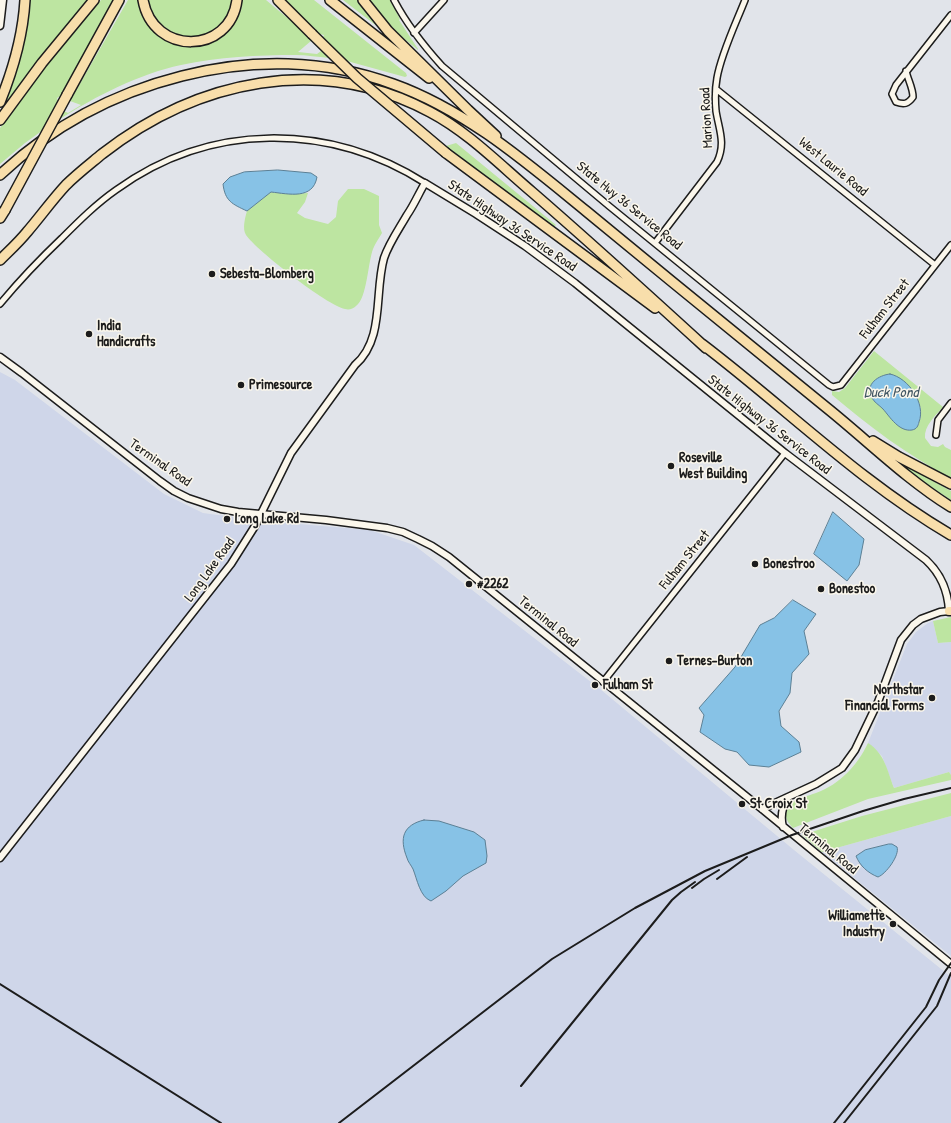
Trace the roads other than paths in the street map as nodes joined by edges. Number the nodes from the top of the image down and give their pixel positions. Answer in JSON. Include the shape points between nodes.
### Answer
{"nodes":[{"id":1,"x":3,"y":0,"type":"edge"},
{"id":2,"x":25,"y":0,"type":"edge"},
{"id":3,"x":94,"y":0,"type":"edge"},
{"id":4,"x":119,"y":0,"type":"edge"},
{"id":5,"x":143,"y":0,"type":"edge"},
{"id":6,"x":237,"y":0,"type":"edge"},
{"id":7,"x":278,"y":0,"type":"edge"},
{"id":8,"x":330,"y":0,"type":"edge"},
{"id":9,"x":363,"y":0,"type":"edge"},
{"id":10,"x":394,"y":0,"type":"edge"},
{"id":11,"x":444,"y":0,"type":"edge"},
{"id":12,"x":745,"y":0,"type":"edge"},
{"id":13,"x":951,"y":15,"type":"edge"},
{"id":14,"x":0,"y":26,"type":"edge"},
{"id":15,"x":414,"y":33,"type":"junction"},
{"id":16,"x":906,"y":71,"type":"junction"},
{"id":17,"x":716,"y":89,"type":"junction"},
{"id":18,"x":0,"y":102,"type":"edge"},
{"id":19,"x":468,"y":110,"type":"junction"},
{"id":20,"x":0,"y":120,"type":"edge"},
{"id":21,"x":524,"y":161,"type":"junction"},
{"id":22,"x":0,"y":175,"type":"edge"},
{"id":23,"x":425,"y":183,"type":"junction"},
{"id":24,"x":0,"y":218,"type":"edge"},
{"id":25,"x":656,"y":243,"type":"junction"},
{"id":26,"x":951,"y":245,"type":"edge"},
{"id":27,"x":0,"y":260,"type":"edge"},
{"id":28,"x":935,"y":265,"type":"junction"},
{"id":29,"x":0,"y":304,"type":"edge"},
{"id":30,"x":706,"y":348,"type":"junction"},
{"id":31,"x":0,"y":357,"type":"edge"},
{"id":32,"x":837,"y":387,"type":"joint"},
{"id":33,"x":951,"y":403,"type":"edge"},
{"id":34,"x":834,"y":413,"type":"junction"},
{"id":35,"x":936,"y":435,"type":"dead end"},
{"id":36,"x":785,"y":453,"type":"junction"},
{"id":37,"x":951,"y":484,"type":"edge"},
{"id":38,"x":951,"y":507,"type":"edge"},
{"id":39,"x":262,"y":514,"type":"junction"},
{"id":40,"x":951,"y":535,"type":"edge"},
{"id":41,"x":950,"y":611,"type":"edge"},
{"id":42,"x":603,"y":682,"type":"junction"},
{"id":43,"x":788,"y":797,"type":"junction"},
{"id":44,"x":762,"y":809,"type":"junction"},
{"id":45,"x":783,"y":827,"type":"junction"},
{"id":46,"x":0,"y":858,"type":"edge"},
{"id":47,"x":951,"y":964,"type":"edge"}],
"edges":[{"from":1,"to":14,"type":"street"},
{"from":2,"to":18,"type":"highway","via":[[18,45]]},
{"from":3,"to":20,"type":"highway","via":[[42,63]]},
{"from":4,"to":24,"type":"highway","bridge":true},
{"from":5,"to":6,"type":"highway","via":[[148,16],[158,30],[173,39],[190,42],[205,40],[221,31],[229,22]]},
{"from":7,"to":30,"type":"highway","bridge":true,"via":[[368,88],[446,153]]},
{"from":8,"to":19,"type":"highway"},
{"from":9,"to":19,"type":"highway","via":[[388,31]]},
{"from":10,"to":15,"type":"street","name":"State Hwy 36 Service Road"},
{"from":11,"to":15,"type":"street"},
{"from":12,"to":17,"type":"street","name":"Marion Road","via":[[725,52]]},
{"from":13,"to":16,"type":"street"},
{"from":15,"to":25,"type":"street","name":"State Hwy 36 Service Road","via":[[442,66]]},
{"from":16,"to":16,"type":"street","via":[[892,94],[896,102],[903,104],[913,97]]},
{"from":17,"to":25,"type":"street","name":"Marion Road","via":[[715,104],[722,142],[721,154]]},
{"from":17,"to":28,"type":"street","name":"West Laurie Road"},
{"from":19,"to":21,"type":"highway"},
{"from":21,"to":22,"type":"highway","via":[[459,116],[396,85],[327,67],[257,64],[192,73],[121,96],[59,129],[26,152]]},
{"from":21,"to":34,"type":"highway"},
{"from":23,"to":29,"type":"street","name":"State Highway 36 Service Road","via":[[369,154],[328,143],[267,138],[209,146],[164,162],[115,190],[69,230]]},
{"from":23,"to":36,"type":"street","name":"State Highway 36 Service Road","via":[[525,246]]},
{"from":23,"to":39,"type":"street","name":"Long Lake Road","via":[[385,257],[377,317],[370,346],[291,453]]},
{"from":25,"to":32,"type":"street","name":"State Hwy 36 Service Road","via":[[829,385]]},
{"from":26,"to":28,"type":"street","name":"Fulham Street"},
{"from":27,"to":30,"type":"highway","via":[[66,185],[118,142],[152,121],[202,98],[243,86],[287,80],[330,81],[379,90],[425,109],[463,133],[574,228]]},
{"from":28,"to":32,"type":"street","name":"Fulham Street"},
{"from":30,"to":40,"type":"highway","via":[[848,464],[925,520]]},
{"from":31,"to":39,"type":"street","name":"Terminal Road","via":[[174,491],[221,509]]},
{"from":33,"to":35,"type":"street","via":[[938,420]]},
{"from":34,"to":37,"type":"highway","via":[[900,458]]},
{"from":34,"to":38,"type":"highway","via":[[909,478]]},
{"from":36,"to":41,"type":"street","name":"State Highway 36 Service Road","via":[[933,566],[944,582]]},
{"from":36,"to":42,"type":"street","name":"Fulham Street"},
{"from":39,"to":42,"type":"street","name":"Terminal Road","via":[[369,525],[398,531],[418,539],[448,557]]},
{"from":39,"to":46,"type":"street","name":"Long Lake Road","via":[[231,564]]},
{"from":41,"to":43,"type":"street","via":[[921,619],[901,640],[873,714],[855,750],[842,768]]},
{"from":42,"to":44,"type":"street","name":"Terminal Road"},
{"from":43,"to":44,"type":"street"},
{"from":43,"to":45,"type":"street","via":[[781,817]]},
{"from":44,"to":45,"type":"street","name":"Terminal Road"},
{"from":45,"to":47,"type":"street","name":"Terminal Road"}]}
